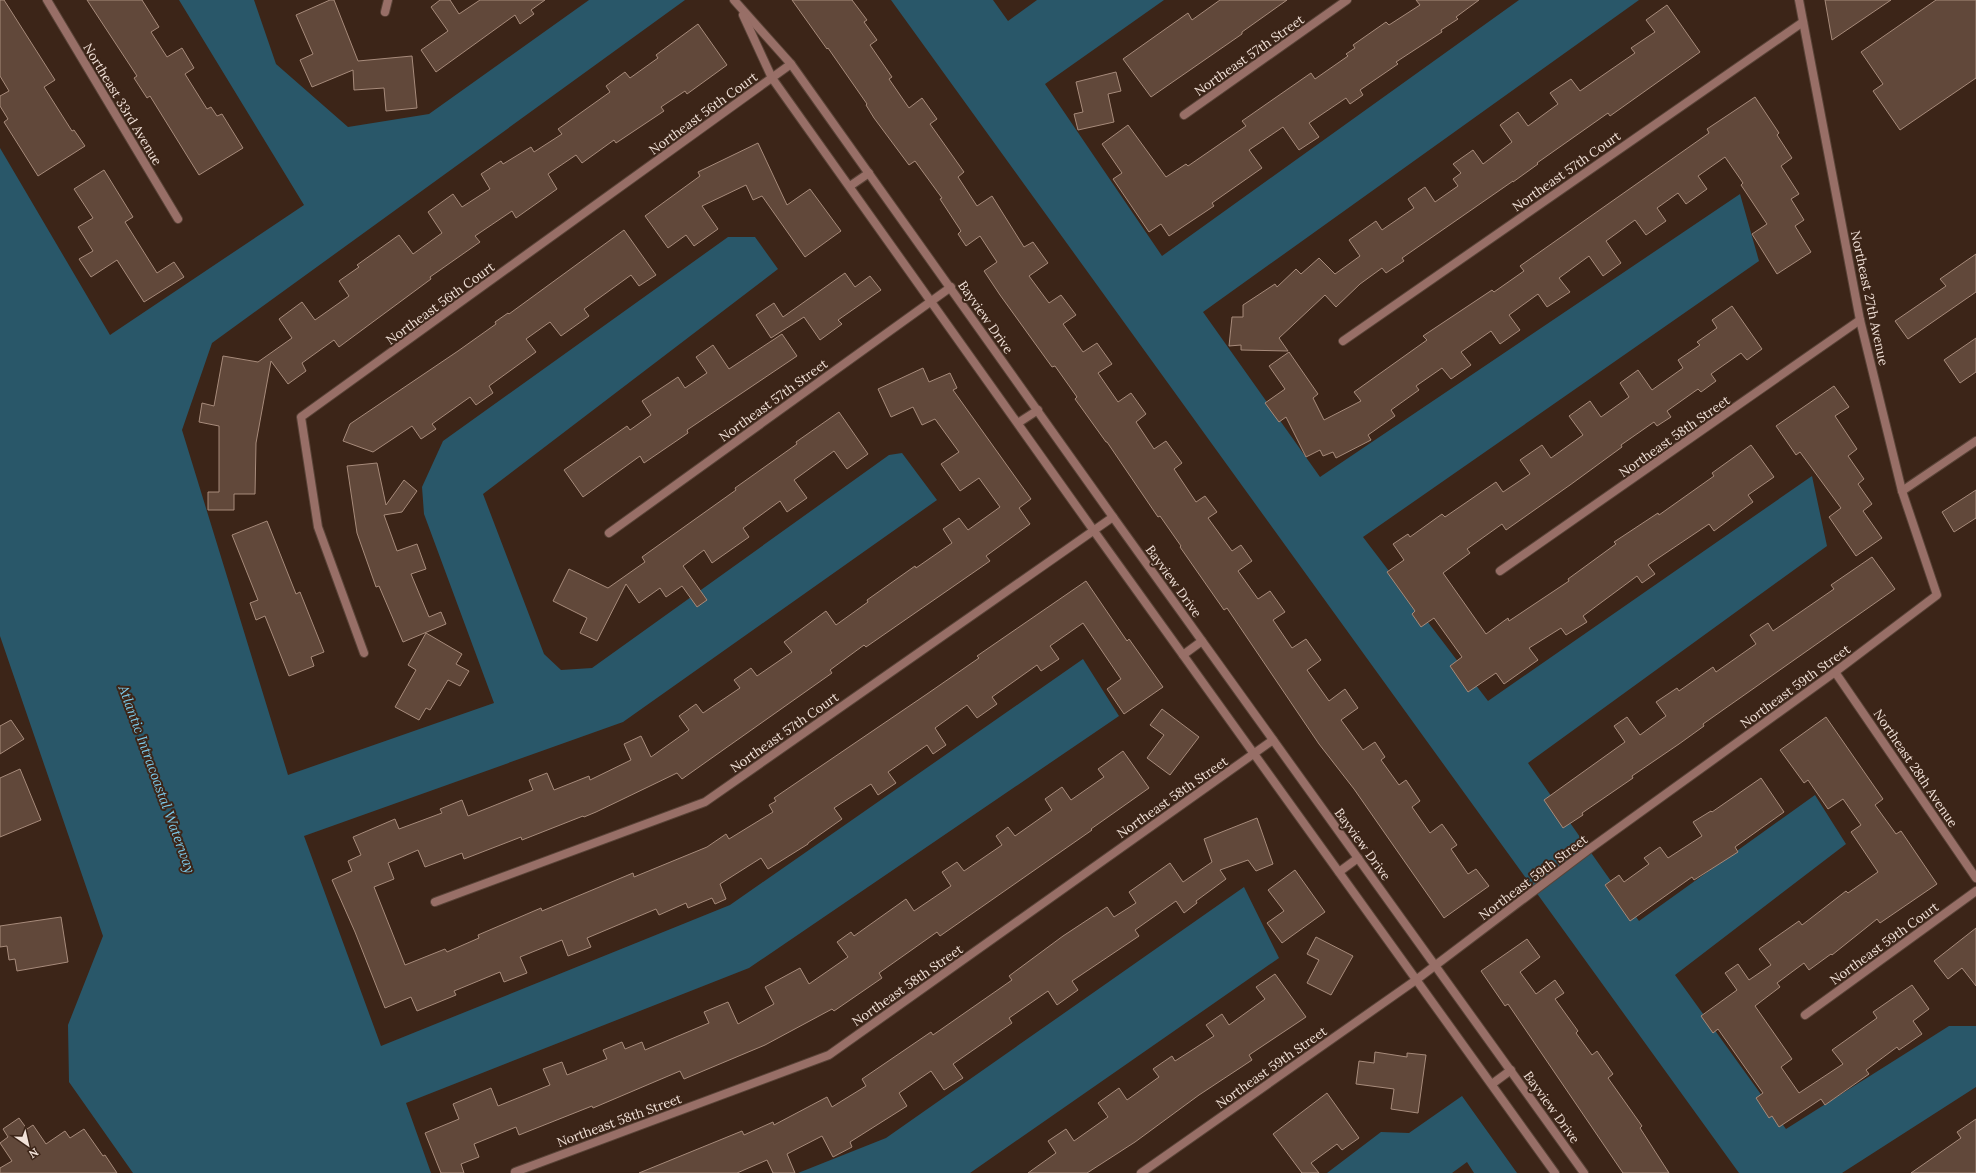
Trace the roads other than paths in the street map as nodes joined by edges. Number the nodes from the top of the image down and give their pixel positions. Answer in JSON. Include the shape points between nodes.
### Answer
{"nodes":[{"id":1,"x":47,"y":0,"type":"edge"},
{"id":2,"x":388,"y":0,"type":"edge"},
{"id":3,"x":1347,"y":0,"type":"edge"},
{"id":4,"x":1799,"y":0,"type":"edge"},
{"id":5,"x":737,"y":3,"type":"edge"},
{"id":6,"x":385,"y":12,"type":"dead end"},
{"id":7,"x":1803,"y":22,"type":"junction"},
{"id":8,"x":791,"y":64,"type":"junction"},
{"id":9,"x":772,"y":78,"type":"junction"},
{"id":10,"x":1184,"y":115,"type":"dead end"},
{"id":11,"x":869,"y":173,"type":"junction"},
{"id":12,"x":850,"y":186,"type":"junction"},
{"id":13,"x":178,"y":220,"type":"dead end"},
{"id":14,"x":950,"y":287,"type":"junction"},
{"id":15,"x":931,"y":300,"type":"junction"},
{"id":16,"x":1860,"y":320,"type":"junction"},
{"id":17,"x":1343,"y":341,"type":"dead end"},
{"id":18,"x":1038,"y":410,"type":"junction"},
{"id":19,"x":1018,"y":424,"type":"junction"},
{"id":20,"x":1976,"y":441,"type":"edge"},
{"id":21,"x":1902,"y":491,"type":"junction"},
{"id":22,"x":1113,"y":517,"type":"junction"},
{"id":23,"x":1094,"y":531,"type":"junction"},
{"id":24,"x":609,"y":533,"type":"dead end"},
{"id":25,"x":1500,"y":571,"type":"dead end"},
{"id":26,"x":1937,"y":596,"type":"joint"},
{"id":27,"x":1202,"y":641,"type":"junction"},
{"id":28,"x":364,"y":653,"type":"dead end"},
{"id":29,"x":1183,"y":655,"type":"junction"},
{"id":30,"x":1835,"y":672,"type":"junction"},
{"id":31,"x":1273,"y":740,"type":"junction"},
{"id":32,"x":1254,"y":754,"type":"junction"},
{"id":33,"x":1358,"y":858,"type":"junction"},
{"id":34,"x":1339,"y":872,"type":"junction"},
{"id":35,"x":1976,"y":878,"type":"edge"},
{"id":36,"x":1976,"y":890,"type":"edge"},
{"id":37,"x":435,"y":902,"type":"dead end"},
{"id":38,"x":1435,"y":966,"type":"junction"},
{"id":39,"x":1416,"y":980,"type":"junction"},
{"id":40,"x":1806,"y":1015,"type":"dead end"},
{"id":41,"x":1510,"y":1070,"type":"junction"},
{"id":42,"x":1492,"y":1084,"type":"junction"},
{"id":43,"x":515,"y":1172,"type":"dead end"},
{"id":44,"x":1141,"y":1173,"type":"edge"},
{"id":45,"x":1555,"y":1173,"type":"edge"},
{"id":46,"x":1584,"y":1173,"type":"edge"}],
"edges":[{"from":1,"to":13,"type":"street","name":"Northeast 33rd Avenue"},
{"from":2,"to":6,"type":"street"},
{"from":3,"to":10,"type":"street","name":"Northeast 57th Street"},
{"from":4,"to":7,"type":"street","name":"Northeast 27th Avenue"},
{"from":5,"to":8,"type":"street","name":"Bayview Drive"},
{"from":5,"to":9,"type":"street","name":"Bayview Drive"},
{"from":7,"to":16,"type":"street","name":"Northeast 27th Avenue"},
{"from":7,"to":17,"type":"street","name":"Northeast 57th Court"},
{"from":8,"to":9,"type":"street","name":"Northeast 56th Court"},
{"from":8,"to":11,"type":"street","name":"Bayview Drive"},
{"from":9,"to":12,"type":"street","name":"Bayview Drive"},
{"from":9,"to":28,"type":"street","name":"Northeast 56th Court","via":[[301,417],[318,527]]},
{"from":11,"to":12,"type":"street"},
{"from":11,"to":14,"type":"street","name":"Bayview Drive"},
{"from":12,"to":15,"type":"street","name":"Bayview Drive"},
{"from":14,"to":15,"type":"street","name":"Northeast 57th Street"},
{"from":14,"to":18,"type":"street","name":"Bayview Drive"},
{"from":15,"to":19,"type":"street","name":"Bayview Drive"},
{"from":15,"to":24,"type":"street","name":"Northeast 57th Street"},
{"from":16,"to":21,"type":"street","name":"Northeast 27th Avenue"},
{"from":16,"to":25,"type":"street","name":"Northeast 58th Street"},
{"from":18,"to":19,"type":"street"},
{"from":18,"to":22,"type":"street","name":"Bayview Drive"},
{"from":19,"to":23,"type":"street","name":"Bayview Drive"},
{"from":20,"to":21,"type":"street"},
{"from":21,"to":26,"type":"street","name":"Northeast 27th Avenue"},
{"from":22,"to":23,"type":"street","name":"Northeast 57th Court"},
{"from":22,"to":27,"type":"street","name":"Bayview Drive"},
{"from":23,"to":29,"type":"street","name":"Bayview Drive"},
{"from":23,"to":37,"type":"street","name":"Northeast 57th Court","via":[[705,802]]},
{"from":26,"to":30,"type":"street","name":"Northeast 59th Street"},
{"from":27,"to":29,"type":"street"},
{"from":27,"to":31,"type":"street","name":"Bayview Drive"},
{"from":29,"to":32,"type":"street","name":"Bayview Drive"},
{"from":30,"to":35,"type":"street","name":"Northeast 28th Avenue"},
{"from":30,"to":38,"type":"street","name":"Northeast 59th Street","via":[[1588,850]]},
{"from":31,"to":32,"type":"street","name":"Northeast 58th Street"},
{"from":31,"to":33,"type":"street","name":"Bayview Drive"},
{"from":32,"to":34,"type":"street","name":"Bayview Drive"},
{"from":32,"to":43,"type":"street","name":"Northeast 58th Street","via":[[829,1055]]},
{"from":33,"to":34,"type":"street"},
{"from":33,"to":38,"type":"street","name":"Bayview Drive"},
{"from":34,"to":39,"type":"street","name":"Bayview Drive"},
{"from":36,"to":40,"type":"street","name":"Northeast 59th Court"},
{"from":38,"to":39,"type":"street","name":"Northeast 59th Street"},
{"from":38,"to":41,"type":"street","name":"Bayview Drive"},
{"from":39,"to":42,"type":"street","name":"Bayview Drive"},
{"from":39,"to":44,"type":"street","name":"Northeast 59th Street"},
{"from":41,"to":42,"type":"street"},
{"from":41,"to":46,"type":"street","name":"Bayview Drive"},
{"from":42,"to":45,"type":"street","name":"Bayview Drive"}]}
